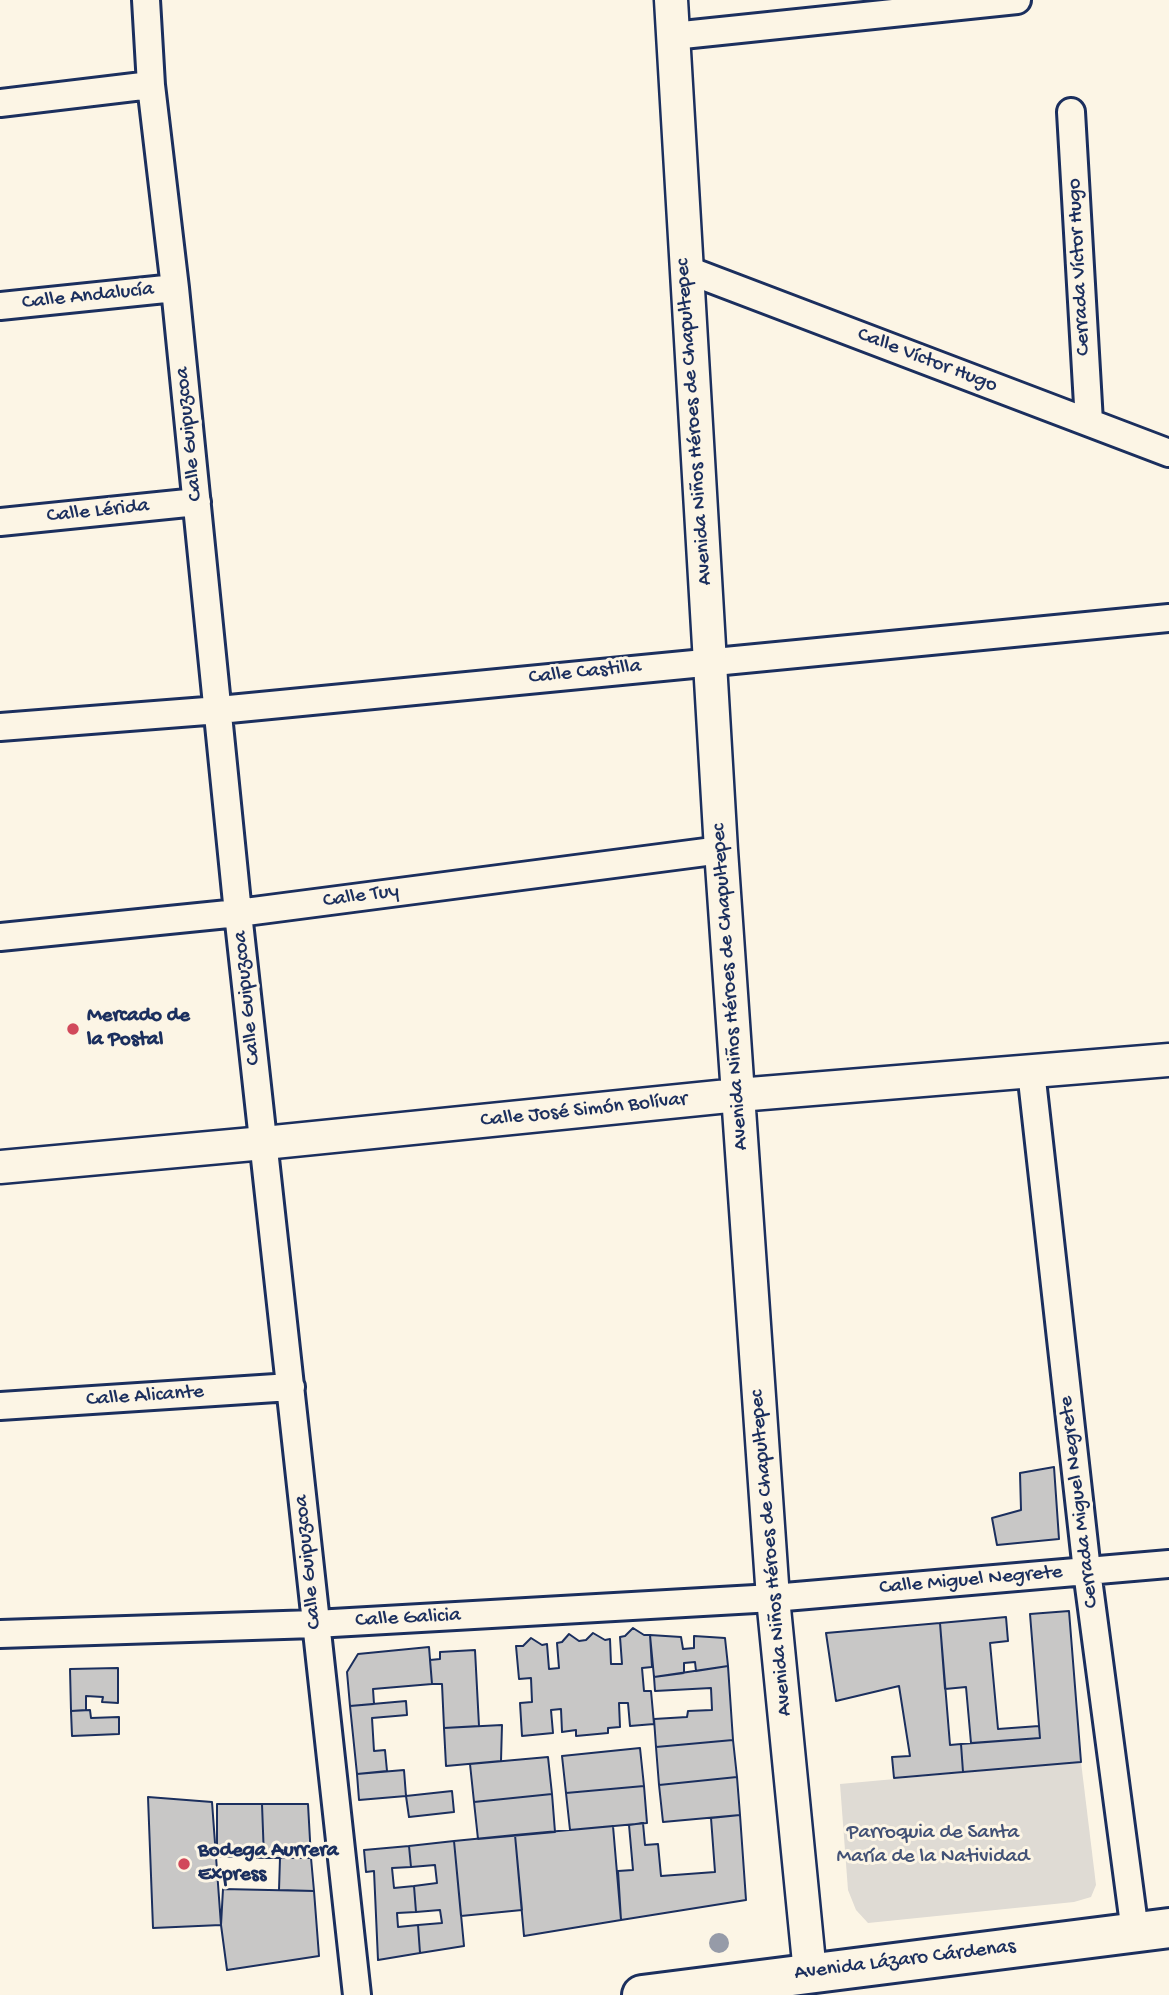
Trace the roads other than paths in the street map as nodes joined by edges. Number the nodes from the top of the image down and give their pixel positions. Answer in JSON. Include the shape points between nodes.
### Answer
{"nodes":[{"id":1,"x":146,"y":0,"type":"edge"},
{"id":2,"x":671,"y":0,"type":"edge"},
{"id":3,"x":1017,"y":0,"type":"edge"},
{"id":4,"x":673,"y":36,"type":"junction"},
{"id":5,"x":151,"y":85,"type":"junction"},
{"id":6,"x":0,"y":103,"type":"edge"},
{"id":7,"x":1071,"y":112,"type":"dead end"},
{"id":8,"x":685,"y":269,"type":"junction"},
{"id":9,"x":175,"y":288,"type":"junction"},
{"id":10,"x":0,"y":306,"type":"edge"},
{"id":11,"x":1089,"y":422,"type":"junction"},
{"id":12,"x":1169,"y":453,"type":"edge"},
{"id":13,"x":197,"y":502,"type":"junction"},
{"id":14,"x":0,"y":522,"type":"edge"},
{"id":15,"x":1169,"y":618,"type":"edge"},
{"id":16,"x":709,"y":661,"type":"junction"},
{"id":17,"x":219,"y":710,"type":"junction"},
{"id":18,"x":0,"y":727,"type":"edge"},
{"id":19,"x":721,"y":850,"type":"junction"},
{"id":20,"x":238,"y":913,"type":"junction"},
{"id":21,"x":0,"y":937,"type":"edge"},
{"id":22,"x":1169,"y":1059,"type":"edge"},
{"id":23,"x":1031,"y":1071,"type":"junction"},
{"id":24,"x":738,"y":1095,"type":"junction"},
{"id":25,"x":264,"y":1143,"type":"junction"},
{"id":26,"x":0,"y":1167,"type":"edge"},
{"id":27,"x":291,"y":1387,"type":"junction"},
{"id":28,"x":0,"y":1406,"type":"edge"},
{"id":29,"x":1169,"y":1564,"type":"edge"},
{"id":30,"x":1087,"y":1571,"type":"junction"},
{"id":31,"x":774,"y":1598,"type":"junction"},
{"id":32,"x":315,"y":1624,"type":"junction"},
{"id":33,"x":0,"y":1634,"type":"edge"},
{"id":34,"x":1152,"y":1930,"type":"edge"},
{"id":35,"x":811,"y":1984,"type":"edge"},
{"id":36,"x":357,"y":1995,"type":"edge"},
{"id":37,"x":642,"y":1995,"type":"edge"}],
"edges":[{"from":1,"to":5,"type":"street","name":"Calle Guipuzcoa"},
{"from":2,"to":4,"type":"street","name":"Avenida Niños Héroes de Chapultepec"},
{"from":3,"to":4,"type":"street"},
{"from":4,"to":8,"type":"street","name":"Avenida Niños Héroes de Chapultepec"},
{"from":5,"to":6,"type":"street"},
{"from":5,"to":9,"type":"street","name":"Calle Guipuzcoa"},
{"from":7,"to":11,"type":"street","name":"Cerrada Víctor Hugo"},
{"from":8,"to":11,"type":"street","name":"Calle Víctor Hugo"},
{"from":8,"to":16,"type":"street","name":"Avenida Niños Héroes de Chapultepec"},
{"from":9,"to":10,"type":"street","name":"Calle Andalucía"},
{"from":9,"to":13,"type":"street","name":"Calle Guipuzcoa"},
{"from":11,"to":12,"type":"street","name":"Calle Víctor Hugo"},
{"from":13,"to":14,"type":"street","name":"Calle Lérida"},
{"from":13,"to":17,"type":"street","name":"Calle Guipuzcoa"},
{"from":15,"to":16,"type":"street","name":"Calle Castilla"},
{"from":16,"to":17,"type":"street","name":"Calle Castilla"},
{"from":16,"to":19,"type":"street","name":"Avenida Niños Héroes de Chapultepec"},
{"from":17,"to":18,"type":"street","name":"Calle Castilla"},
{"from":17,"to":20,"type":"street","name":"Calle Guipuzcoa"},
{"from":19,"to":20,"type":"street","name":"Calle Tuy"},
{"from":19,"to":24,"type":"street","name":"Avenida Niños Héroes de Chapultepec"},
{"from":20,"to":21,"type":"street","name":"Calle Tuy"},
{"from":20,"to":25,"type":"street","name":"Calle Guipuzcoa"},
{"from":22,"to":23,"type":"street","name":"Calle José Simón Bolívar"},
{"from":23,"to":24,"type":"street","name":"Calle José Simón Bolívar"},
{"from":23,"to":30,"type":"street","name":"Cerrada Miguel Negrete"},
{"from":24,"to":25,"type":"street","name":"Calle José Simón Bolívar"},
{"from":24,"to":31,"type":"street","name":"Avenida Niños Héroes de Chapultepec"},
{"from":25,"to":26,"type":"street","name":"Calle José Simón Bolívar"},
{"from":25,"to":27,"type":"street","name":"Calle Guipuzcoa"},
{"from":27,"to":28,"type":"street","name":"Calle Alicante"},
{"from":27,"to":32,"type":"street","name":"Calle Guipuzcoa"},
{"from":29,"to":30,"type":"street","name":"Calle Miguel Negrete"},
{"from":30,"to":31,"type":"street","name":"Calle Miguel Negrete"},
{"from":30,"to":34,"type":"street","name":"Cerrada Miguel Negrete"},
{"from":31,"to":32,"type":"street","name":"Calle Galicia"},
{"from":31,"to":35,"type":"street","name":"Avenida Niños Héroes de Chapultepec"},
{"from":32,"to":33,"type":"street","name":"Calle Galicia"},
{"from":32,"to":36,"type":"street","name":"Calle Guipuzcoa"},
{"from":34,"to":35,"type":"main road","name":"Avenida Lázaro Cárdenas"},
{"from":35,"to":37,"type":"main road","name":"Avenida Lázaro Cárdenas"}]}
